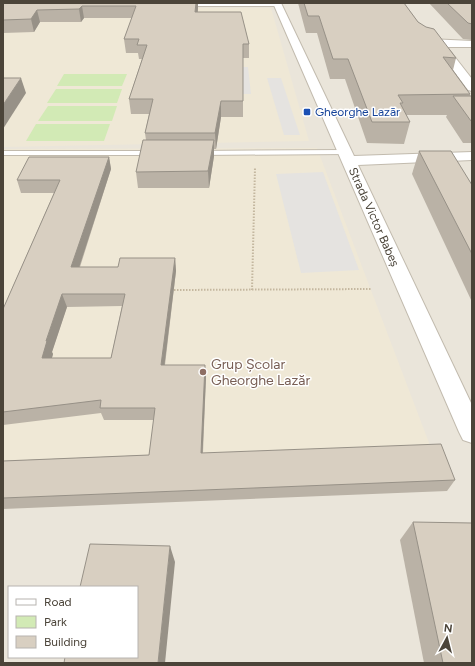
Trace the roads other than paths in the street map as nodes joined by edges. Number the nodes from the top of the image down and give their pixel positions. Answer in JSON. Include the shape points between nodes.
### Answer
{"nodes":[{"id":1,"x":396,"y":3,"type":"edge"},
{"id":2,"x":277,"y":4,"type":"edge"},
{"id":3,"x":178,"y":5,"type":"edge"},
{"id":4,"x":439,"y":44,"type":"junction"},
{"id":5,"x":472,"y":44,"type":"edge"},
{"id":6,"x":472,"y":87,"type":"edge"},
{"id":7,"x":3,"y":153,"type":"edge"},
{"id":8,"x":161,"y":153,"type":"edge"},
{"id":9,"x":193,"y":153,"type":"edge"},
{"id":10,"x":472,"y":156,"type":"edge"},
{"id":11,"x":347,"y":157,"type":"junction"},
{"id":12,"x":472,"y":432,"type":"edge"}],
"edges":[{"from":1,"to":4,"type":"street","via":[[419,37],[426,42]]},
{"from":2,"to":3,"type":"lane"},
{"from":2,"to":11,"type":"street","name":"Strada Victor Babeș"},
{"from":4,"to":5,"type":"street"},
{"from":4,"to":6,"type":"street"},
{"from":7,"to":8,"type":"lane"},
{"from":9,"to":11,"type":"lane","via":[[256,152]]},
{"from":10,"to":11,"type":"street"},
{"from":11,"to":12,"type":"street","name":"Strada Victor Babeș"}]}
